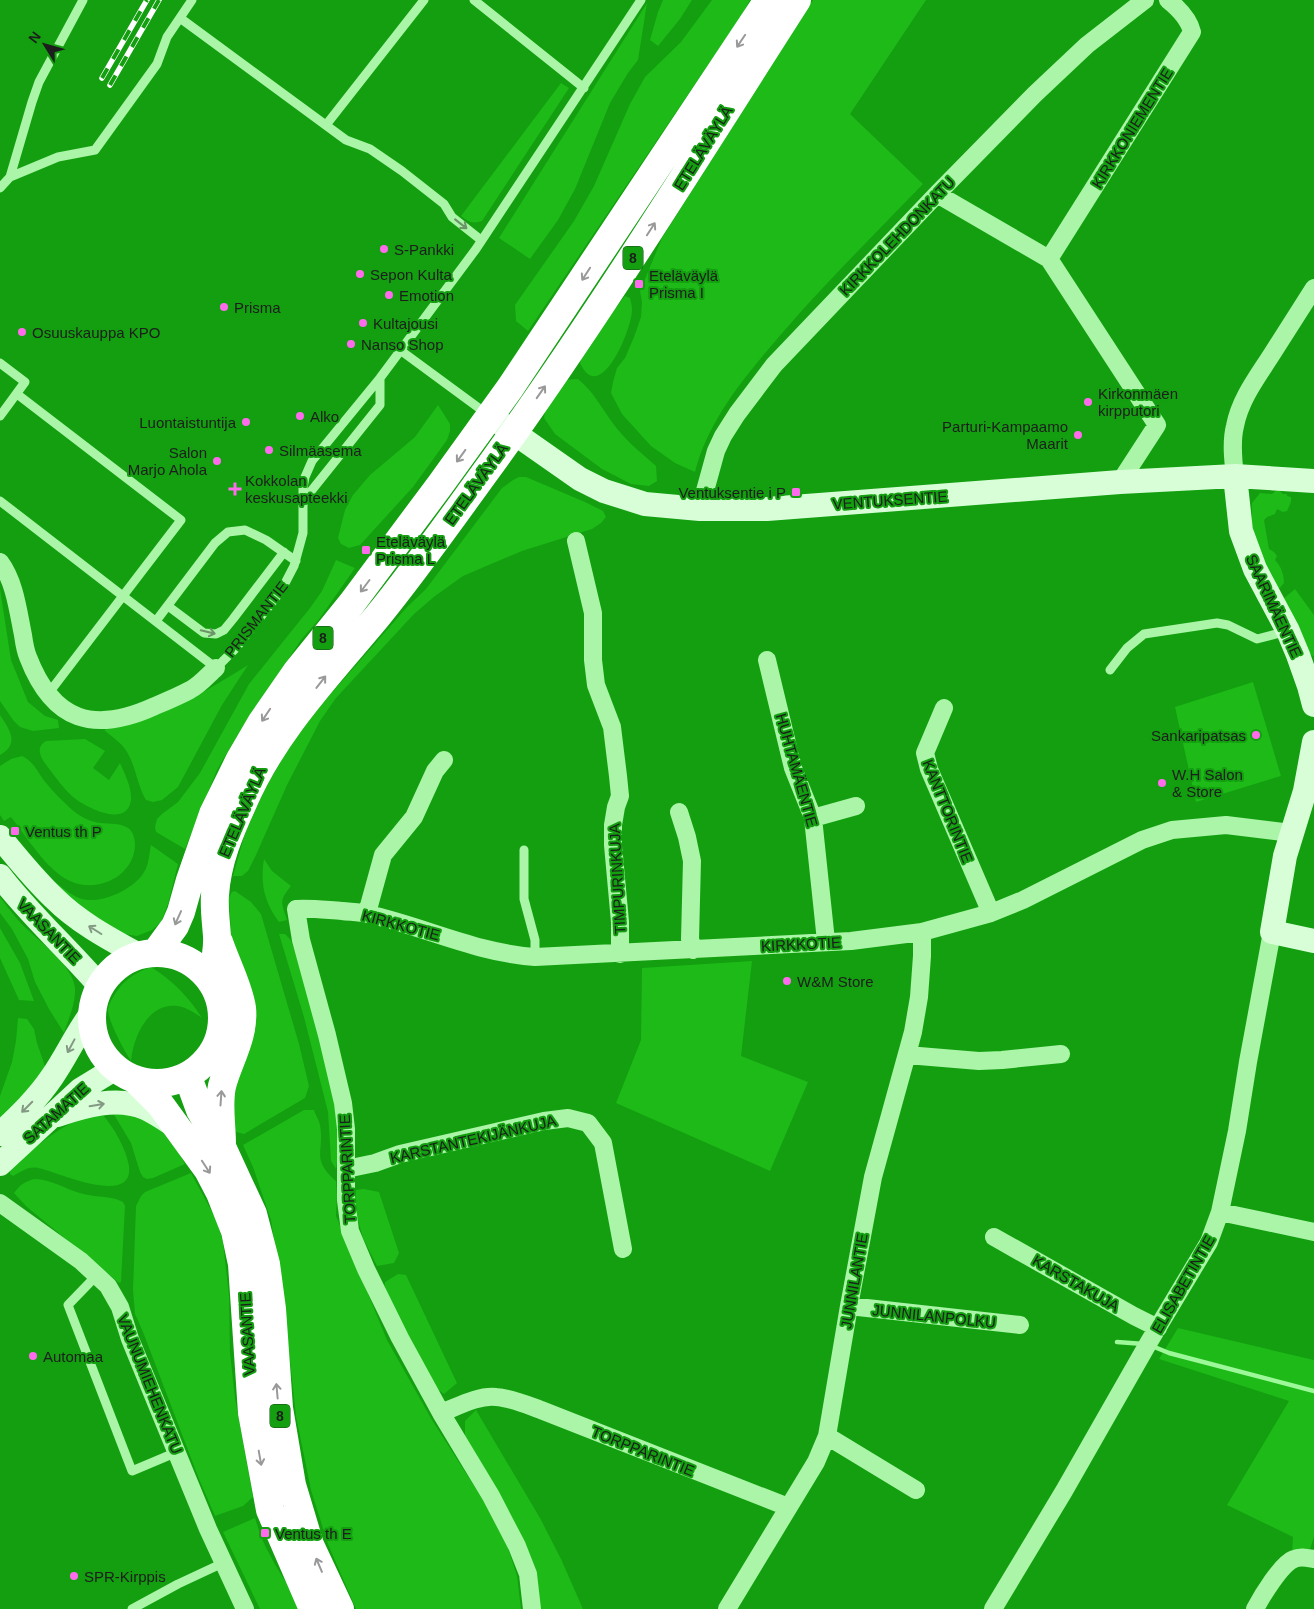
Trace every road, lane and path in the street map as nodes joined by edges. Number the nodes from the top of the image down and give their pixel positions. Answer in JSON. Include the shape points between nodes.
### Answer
{"nodes":[{"id":1,"x":82,"y":0,"type":"edge"},
{"id":2,"x":192,"y":0,"type":"edge"},
{"id":3,"x":424,"y":0,"type":"edge"},
{"id":4,"x":474,"y":0,"type":"edge"},
{"id":5,"x":641,"y":0,"type":"edge"},
{"id":6,"x":768,"y":0,"type":"edge"},
{"id":7,"x":797,"y":0,"type":"edge"},
{"id":8,"x":1145,"y":0,"type":"edge"},
{"id":9,"x":1168,"y":0,"type":"edge"},
{"id":10,"x":180,"y":18,"type":"junction"},
{"id":11,"x":584,"y":88,"type":"junction"},
{"id":12,"x":326,"y":125,"type":"junction"},
{"id":13,"x":10,"y":177,"type":"junction"},
{"id":14,"x":0,"y":188,"type":"edge"},
{"id":15,"x":936,"y":194,"type":"junction"},
{"id":16,"x":482,"y":240,"type":"junction"},
{"id":17,"x":1050,"y":259,"type":"junction"},
{"id":18,"x":1314,"y":288,"type":"edge"},
{"id":19,"x":400,"y":350,"type":"junction"},
{"id":20,"x":0,"y":363,"type":"edge"},
{"id":21,"x":380,"y":378,"type":"junction"},
{"id":22,"x":17,"y":394,"type":"junction"},
{"id":23,"x":0,"y":416,"type":"edge"},
{"id":24,"x":490,"y":416,"type":"junction"},
{"id":25,"x":513,"y":432,"type":"junction"},
{"id":26,"x":1236,"y":476,"type":"junction"},
{"id":27,"x":1314,"y":481,"type":"edge"},
{"id":28,"x":1120,"y":482,"type":"junction"},
{"id":29,"x":304,"y":500,"type":"junction"},
{"id":30,"x":0,"y":501,"type":"edge"},
{"id":31,"x":700,"y":509,"type":"junction"},
{"id":32,"x":576,"y":541,"type":"dead end"},
{"id":33,"x":284,"y":552,"type":"junction"},
{"id":34,"x":296,"y":561,"type":"junction"},
{"id":35,"x":0,"y":562,"type":"edge"},
{"id":36,"x":123,"y":595,"type":"junction"},
{"id":37,"x":168,"y":606,"type":"junction"},
{"id":38,"x":156,"y":621,"type":"junction"},
{"id":39,"x":1288,"y":631,"type":"junction"},
{"id":40,"x":767,"y":660,"type":"dead end"},
{"id":41,"x":216,"y":668,"type":"junction"},
{"id":42,"x":1110,"y":670,"type":"dead end"},
{"id":43,"x":48,"y":694,"type":"junction"},
{"id":44,"x":1314,"y":705,"type":"edge"},
{"id":45,"x":944,"y":708,"type":"dead end"},
{"id":46,"x":1314,"y":742,"type":"edge"},
{"id":47,"x":444,"y":760,"type":"dead end"},
{"id":48,"x":856,"y":806,"type":"dead end"},
{"id":49,"x":679,"y":812,"type":"dead end"},
{"id":50,"x":813,"y":818,"type":"junction"},
{"id":51,"x":1291,"y":833,"type":"junction"},
{"id":52,"x":0,"y":837,"type":"edge"},
{"id":53,"x":524,"y":850,"type":"dead end"},
{"id":54,"x":0,"y":876,"type":"edge"},
{"id":55,"x":296,"y":909,"type":"joint"},
{"id":56,"x":991,"y":913,"type":"junction"},
{"id":57,"x":367,"y":914,"type":"junction"},
{"id":58,"x":922,"y":932,"type":"junction"},
{"id":59,"x":1272,"y":932,"type":"junction"},
{"id":60,"x":217,"y":938,"type":"junction"},
{"id":61,"x":826,"y":941,"type":"junction"},
{"id":62,"x":1314,"y":941,"type":"edge"},
{"id":63,"x":693,"y":950,"type":"junction"},
{"id":64,"x":147,"y":953,"type":"junction"},
{"id":65,"x":620,"y":954,"type":"junction"},
{"id":66,"x":535,"y":957,"type":"junction"},
{"id":67,"x":210,"y":982,"type":"junction"},
{"id":68,"x":99,"y":985,"type":"junction"},
{"id":69,"x":90,"y":1014,"type":"junction"},
{"id":70,"x":1061,"y":1054,"type":"dead end"},
{"id":71,"x":907,"y":1055,"type":"junction"},
{"id":72,"x":127,"y":1074,"type":"junction"},
{"id":73,"x":188,"y":1077,"type":"junction"},
{"id":74,"x":50,"y":1117,"type":"junction"},
{"id":75,"x":178,"y":1128,"type":"junction"},
{"id":76,"x":0,"y":1134,"type":"edge"},
{"id":77,"x":222,"y":1147,"type":"junction"},
{"id":78,"x":0,"y":1164,"type":"edge"},
{"id":79,"x":346,"y":1169,"type":"junction"},
{"id":80,"x":0,"y":1203,"type":"edge"},
{"id":81,"x":1220,"y":1212,"type":"junction"},
{"id":82,"x":1314,"y":1232,"type":"edge"},
{"id":83,"x":994,"y":1237,"type":"dead end"},
{"id":84,"x":623,"y":1249,"type":"dead end"},
{"id":85,"x":97,"y":1275,"type":"junction"},
{"id":86,"x":848,"y":1306,"type":"junction"},
{"id":87,"x":1020,"y":1325,"type":"dead end"},
{"id":88,"x":1151,"y":1339,"type":"junction"},
{"id":89,"x":441,"y":1413,"type":"junction"},
{"id":90,"x":827,"y":1436,"type":"junction"},
{"id":91,"x":177,"y":1452,"type":"junction"},
{"id":92,"x":916,"y":1490,"type":"dead end"},
{"id":93,"x":788,"y":1508,"type":"junction"},
{"id":94,"x":1314,"y":1560,"type":"edge"},
{"id":95,"x":224,"y":1563,"type":"junction"},
{"id":96,"x":132,"y":1609,"type":"edge"},
{"id":97,"x":245,"y":1609,"type":"edge"},
{"id":98,"x":313,"y":1609,"type":"edge"},
{"id":99,"x":340,"y":1609,"type":"edge"},
{"id":100,"x":532,"y":1609,"type":"edge"},
{"id":101,"x":727,"y":1609,"type":"edge"},
{"id":102,"x":993,"y":1609,"type":"edge"},
{"id":103,"x":1255,"y":1609,"type":"edge"}],
"edges":[{"from":1,"to":13,"type":"lane","via":[[39,82]]},
{"from":2,"to":10,"type":"lane"},
{"from":3,"to":12,"type":"lane"},
{"from":4,"to":11,"type":"lane"},
{"from":5,"to":11,"type":"lane","name":"PRISMANTIE"},
{"from":6,"to":24,"type":"highway","name":"ETELÄVÄYLÄ","number":"8","one_way":true},
{"from":25,"to":7,"type":"highway","name":"ETELÄVÄYLÄ","number":"8","one_way":true,"via":[[623,273]]},
{"from":8,"to":15,"type":"street","name":"KIRKKOLEHDONKATU","via":[[1087,45]]},
{"from":9,"to":17,"type":"street","name":"KIRKKONIEMENTIE","via":[[1190,24],[1192,32]]},
{"from":10,"to":12,"type":"lane"},
{"from":10,"to":13,"type":"lane","via":[[167,37],[157,64],[95,150],[58,157]]},
{"from":11,"to":16,"type":"lane","name":"PRISMANTIE"},
{"from":12,"to":16,"type":"lane","one_way":true,"via":[[402,171]]},
{"from":13,"to":14,"type":"lane"},
{"from":15,"to":17,"type":"street"},
{"from":15,"to":31,"type":"street","name":"KIRKKOLEHDONKATU","via":[[774,365],[736,414],[716,451]]},
{"from":16,"to":19,"type":"lane","name":"PRISMANTIE"},
{"from":17,"to":28,"type":"street","via":[[1158,425]]},
{"from":18,"to":26,"type":"street","via":[[1255,379],[1242,405],[1233,442]]},
{"from":19,"to":21,"type":"lane","name":"PRISMANTIE"},
{"from":19,"to":24,"type":"lane"},
{"from":20,"to":22,"type":"lane","via":[[25,382]]},
{"from":21,"to":29,"type":"lane","name":"PRISMANTIE","via":[[312,461],[305,477]]},
{"from":21,"to":29,"type":"lane","via":[[380,405]]},
{"from":22,"to":23,"type":"lane"},
{"from":22,"to":36,"type":"lane","via":[[181,520]]},
{"from":24,"to":25,"type":"main road","name":"VENTUKSENTIE"},
{"from":24,"to":64,"type":"highway","name":"ETELÄVÄYLÄ","number":"8","one_way":true,"via":[[261,723],[213,814],[175,926]]},
{"from":25,"to":31,"type":"main road","name":"VENTUKSENTIE","via":[[580,479],[604,491],[645,504]]},
{"from":60,"to":25,"type":"highway","name":"ETELÄVÄYLÄ","number":"8","one_way":true,"via":[[215,894],[223,854],[254,779],[271,748],[327,674],[402,585]]},
{"from":26,"to":27,"type":"main road","name":"VENTUKSENTIE"},
{"from":26,"to":28,"type":"main road","name":"VENTUKSENTIE"},
{"from":26,"to":39,"type":"main road","name":"SAARIMÄENTIE","via":[[1241,530],[1255,569]]},
{"from":28,"to":31,"type":"main road","name":"VENTUKSENTIE","via":[[767,509]]},
{"from":29,"to":34,"type":"lane","name":"PRISMANTIE","via":[[303,533]]},
{"from":30,"to":36,"type":"lane"},
{"from":32,"to":65,"type":"street","name":"TIMPURINKUJA","via":[[593,613],[596,685],[612,727],[618,776],[620,796],[613,825],[613,845]]},
{"from":33,"to":34,"type":"lane"},
{"from":33,"to":37,"type":"lane","via":[[245,530],[228,532],[215,543]]},
{"from":37,"to":33,"type":"lane","one_way":true,"via":[[204,633],[216,634],[234,619]]},
{"from":34,"to":41,"type":"lane","name":"PRISMANTIE","via":[[281,591]]},
{"from":35,"to":43,"type":"street","name":"PRISMANTIE","via":[[16,601],[27,655]]},
{"from":36,"to":38,"type":"lane"},
{"from":36,"to":43,"type":"lane"},
{"from":37,"to":38,"type":"lane"},
{"from":38,"to":41,"type":"lane"},
{"from":39,"to":42,"type":"lane","via":[[1257,639],[1217,623],[1144,634],[1127,648]]},
{"from":39,"to":44,"type":"main road","name":"SAARIMÄENTIE"},
{"from":40,"to":50,"type":"street","name":"HUHTAMÄENTIE","via":[[793,768]]},
{"from":41,"to":43,"type":"street","name":"PRISMANTIE","via":[[192,690],[137,714],[104,721],[79,718]]},
{"from":45,"to":56,"type":"street","name":"KANTTORINTIE","via":[[924,753]]},
{"from":46,"to":51,"type":"main road","via":[[1305,790]]},
{"from":47,"to":57,"type":"street","via":[[435,771],[414,817],[383,855]]},
{"from":48,"to":50,"type":"street"},
{"from":49,"to":63,"type":"street","via":[[692,861],[690,939]]},
{"from":50,"to":61,"type":"street","name":"HUHTAMÄENTIE"},
{"from":51,"to":56,"type":"street","name":"KIRKKOTIE","via":[[1226,825],[1172,830],[1142,840]]},
{"from":51,"to":59,"type":"main road","name":"ELISABETINTIE"},
{"from":64,"to":52,"type":"main road","name":"VAASANTIE","one_way":true,"via":[[93,929],[54,898]]},
{"from":53,"to":66,"type":"lane","via":[[524,899],[535,940]]},
{"from":54,"to":68,"type":"main road","name":"VAASANTIE"},
{"from":55,"to":57,"type":"street","name":"KIRKKOTIE"},
{"from":55,"to":79,"type":"street","name":"TORPPARINTIE","via":[[343,1103]]},
{"from":56,"to":58,"type":"street","name":"KIRKKOTIE"},
{"from":57,"to":66,"type":"street","name":"KIRKKOTIE","via":[[488,951]]},
{"from":58,"to":61,"type":"street","name":"KIRKKOTIE"},
{"from":58,"to":71,"type":"street","name":"JUNNILANTIE","via":[[919,997]]},
{"from":59,"to":62,"type":"main road"},
{"from":59,"to":81,"type":"street","name":"ELISABETINTIE"},
{"from":60,"to":67,"type":"highway","name":"ETELÄVÄYLÄ"},
{"from":77,"to":60,"type":"highway","one_way":true,"via":[[222,1089],[238,1040],[242,1010],[240,996]]},
{"from":61,"to":63,"type":"street","name":"KIRKKOTIE"},
{"from":63,"to":65,"type":"street","name":"KIRKKOTIE"},
{"from":64,"to":67,"type":"highway","via":[[167,952],[183,958]]},
{"from":64,"to":68,"type":"highway","via":[[123,961]]},
{"from":65,"to":66,"type":"street","name":"KIRKKOTIE"},
{"from":67,"to":73,"type":"highway","via":[[218,998],[222,1026],[220,1037],[203,1065]]},
{"from":68,"to":69,"type":"highway"},
{"from":69,"to":72,"type":"highway","via":[[98,1046]]},
{"from":69,"to":76,"type":"main road","name":"SATAMATIE","one_way":true,"via":[[52,1078]]},
{"from":70,"to":71,"type":"street","via":[[1002,1060]]},
{"from":71,"to":86,"type":"street","name":"JUNNILANTIE","via":[[873,1178]]},
{"from":72,"to":73,"type":"highway","via":[[154,1084]]},
{"from":72,"to":74,"type":"main road","name":"SATAMATIE","via":[[80,1090]]},
{"from":72,"to":75,"type":"highway","name":"VAASANTIE","number":"8","via":[[160,1104]]},
{"from":73,"to":77,"type":"highway","name":"VAASANTIE","via":[[200,1110]]},
{"from":74,"to":75,"type":"main road","one_way":true,"via":[[80,1108],[118,1103],[144,1108]]},
{"from":74,"to":78,"type":"main road","name":"SATAMATIE"},
{"from":75,"to":98,"type":"highway","name":"VAASANTIE","number":"8","one_way":true,"via":[[208,1170],[235,1231],[242,1264],[252,1413],[268,1500]]},
{"from":99,"to":77,"type":"highway","name":"VAASANTIE","number":"8","one_way":true,"via":[[310,1545],[292,1485],[279,1408],[266,1264],[253,1214]]},
{"from":79,"to":84,"type":"street","name":"KARSTANTEKIJÄNKUJA","via":[[544,1121],[578,1120],[588,1124],[603,1143]]},
{"from":79,"to":89,"type":"street","name":"TORPPARINTIE","via":[[350,1231],[400,1338]]},
{"from":80,"to":85,"type":"street","name":"VAUNUMIEHENKATU"},
{"from":81,"to":82,"type":"street"},
{"from":81,"to":88,"type":"street","name":"ELISABETINTIE","via":[[1209,1242]]},
{"from":83,"to":88,"type":"street","name":"KARSTAKUJA","via":[[1134,1316]]},
{"from":85,"to":91,"type":"street","name":"VAUNUMIEHENKATU","via":[[108,1286],[120,1307]]},
{"from":85,"to":91,"type":"lane","via":[[68,1305],[132,1471]]},
{"from":86,"to":87,"type":"street","name":"JUNNILANPOLKU"},
{"from":86,"to":90,"type":"street","name":"JUNNILANTIE"},
{"from":88,"to":102,"type":"street","name":"ELISABETINTIE"},
{"from":89,"to":93,"type":"street","name":"TORPPARINTIE","via":[[494,1396],[510,1400]]},
{"from":89,"to":100,"type":"street","name":"TORPPARINTIE","via":[[517,1546],[528,1574]]},
{"from":90,"to":92,"type":"street"},
{"from":90,"to":93,"type":"street","name":"JUNNILANTIE","via":[[816,1462]]},
{"from":91,"to":95,"type":"street","name":"VAUNUMIEHENKATU"},
{"from":93,"to":101,"type":"street","name":"JUNNILANTIE"},
{"from":94,"to":103,"type":"street","via":[[1291,1560]]},
{"from":95,"to":96,"type":"lane"},
{"from":95,"to":97,"type":"street","name":"VAUNUMIEHENKATU"}]}
